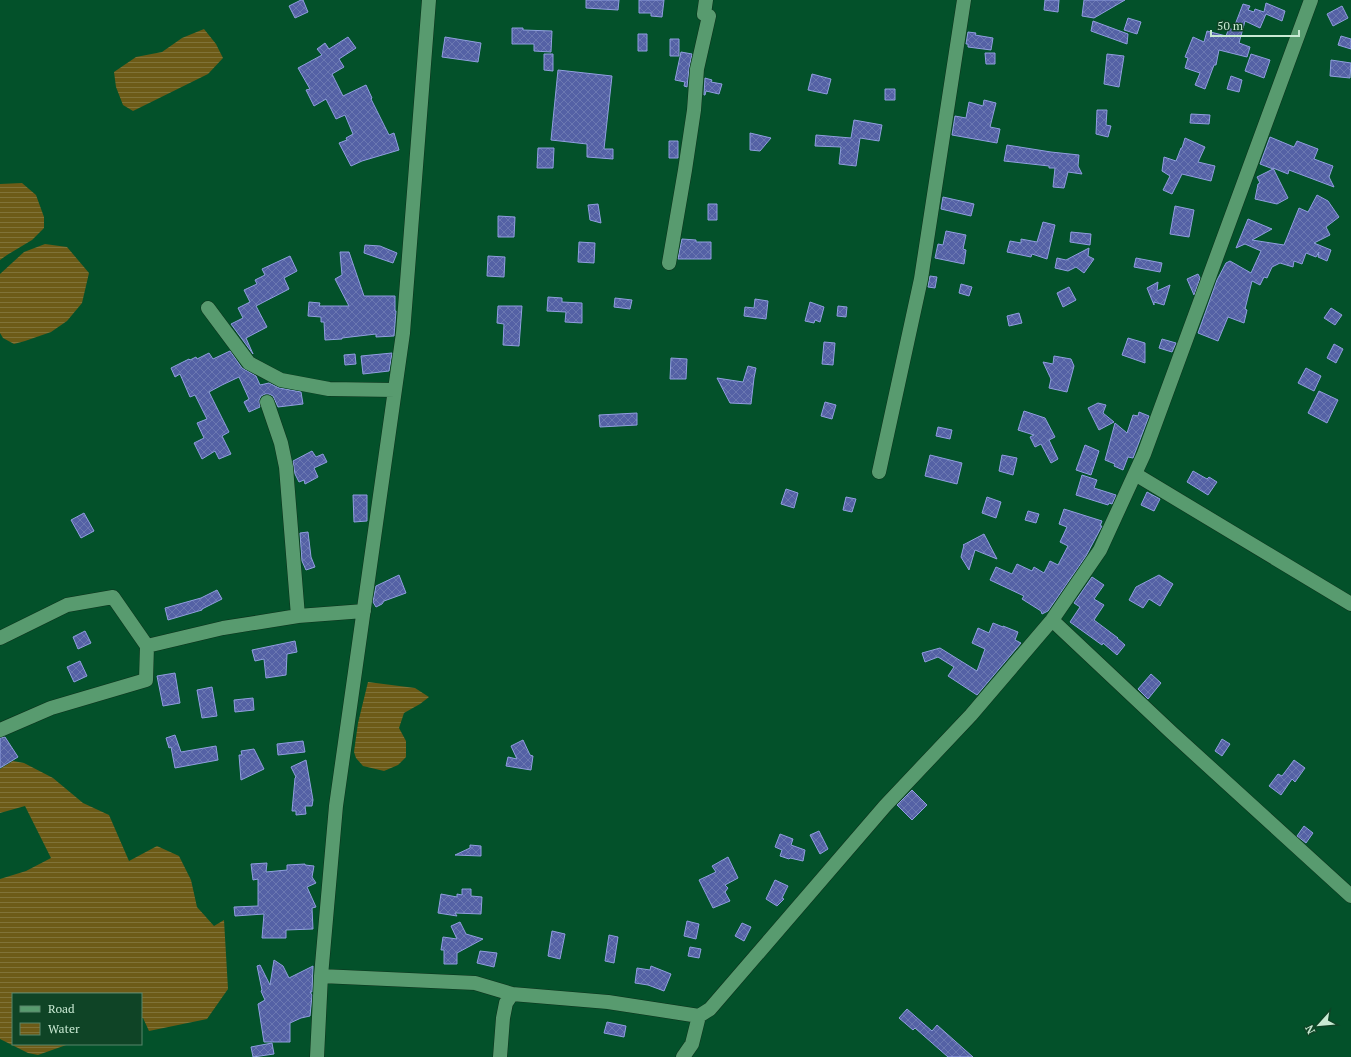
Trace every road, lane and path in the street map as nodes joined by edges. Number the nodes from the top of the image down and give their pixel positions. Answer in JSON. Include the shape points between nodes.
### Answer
{"nodes":[{"id":1,"x":429,"y":0,"type":"edge"},
{"id":2,"x":706,"y":0,"type":"edge"},
{"id":3,"x":964,"y":0,"type":"edge"},
{"id":4,"x":1311,"y":0,"type":"edge"},
{"id":5,"x":669,"y":263,"type":"dead end"},
{"id":6,"x":208,"y":308,"type":"dead end"},
{"id":7,"x":395,"y":390,"type":"junction"},
{"id":8,"x":267,"y":402,"type":"dead end"},
{"id":9,"x":879,"y":472,"type":"dead end"},
{"id":10,"x":1135,"y":474,"type":"junction"},
{"id":11,"x":1351,"y":604,"type":"edge"},
{"id":12,"x":364,"y":611,"type":"junction"},
{"id":13,"x":298,"y":616,"type":"junction"},
{"id":14,"x":1052,"y":620,"type":"junction"},
{"id":15,"x":0,"y":638,"type":"edge"},
{"id":16,"x":147,"y":646,"type":"junction"},
{"id":17,"x":0,"y":730,"type":"edge"},
{"id":18,"x":1351,"y":896,"type":"edge"},
{"id":19,"x":321,"y":976,"type":"junction"},
{"id":20,"x":512,"y":994,"type":"junction"},
{"id":21,"x":699,"y":1016,"type":"junction"},
{"id":22,"x":317,"y":1057,"type":"edge"},
{"id":23,"x":500,"y":1057,"type":"edge"},
{"id":24,"x":683,"y":1057,"type":"edge"}],
"edges":[{"from":1,"to":7,"type":"street","via":[[403,333]]},
{"from":2,"to":5,"type":"street","via":[[704,14],[709,16],[697,69],[694,110]]},
{"from":3,"to":9,"type":"street","via":[[921,279]]},
{"from":4,"to":10,"type":"street"},
{"from":6,"to":7,"type":"street","via":[[249,362],[281,380],[329,389]]},
{"from":7,"to":12,"type":"street"},
{"from":8,"to":13,"type":"street","via":[[286,467]]},
{"from":10,"to":11,"type":"street"},
{"from":10,"to":14,"type":"street","via":[[1100,550]]},
{"from":12,"to":13,"type":"street"},
{"from":12,"to":19,"type":"street","via":[[336,806]]},
{"from":13,"to":16,"type":"street","via":[[223,628]]},
{"from":14,"to":18,"type":"street"},
{"from":14,"to":21,"type":"street","via":[[971,715],[885,806],[710,1009]]},
{"from":15,"to":16,"type":"street","via":[[67,604],[113,597]]},
{"from":16,"to":17,"type":"street","via":[[146,680],[51,708]]},
{"from":19,"to":20,"type":"street","via":[[475,983]]},
{"from":19,"to":22,"type":"street"},
{"from":20,"to":21,"type":"street","via":[[608,1002]]},
{"from":20,"to":23,"type":"street","via":[[506,1003],[503,1018]]},
{"from":21,"to":24,"type":"street","via":[[692,1044]]}]}
